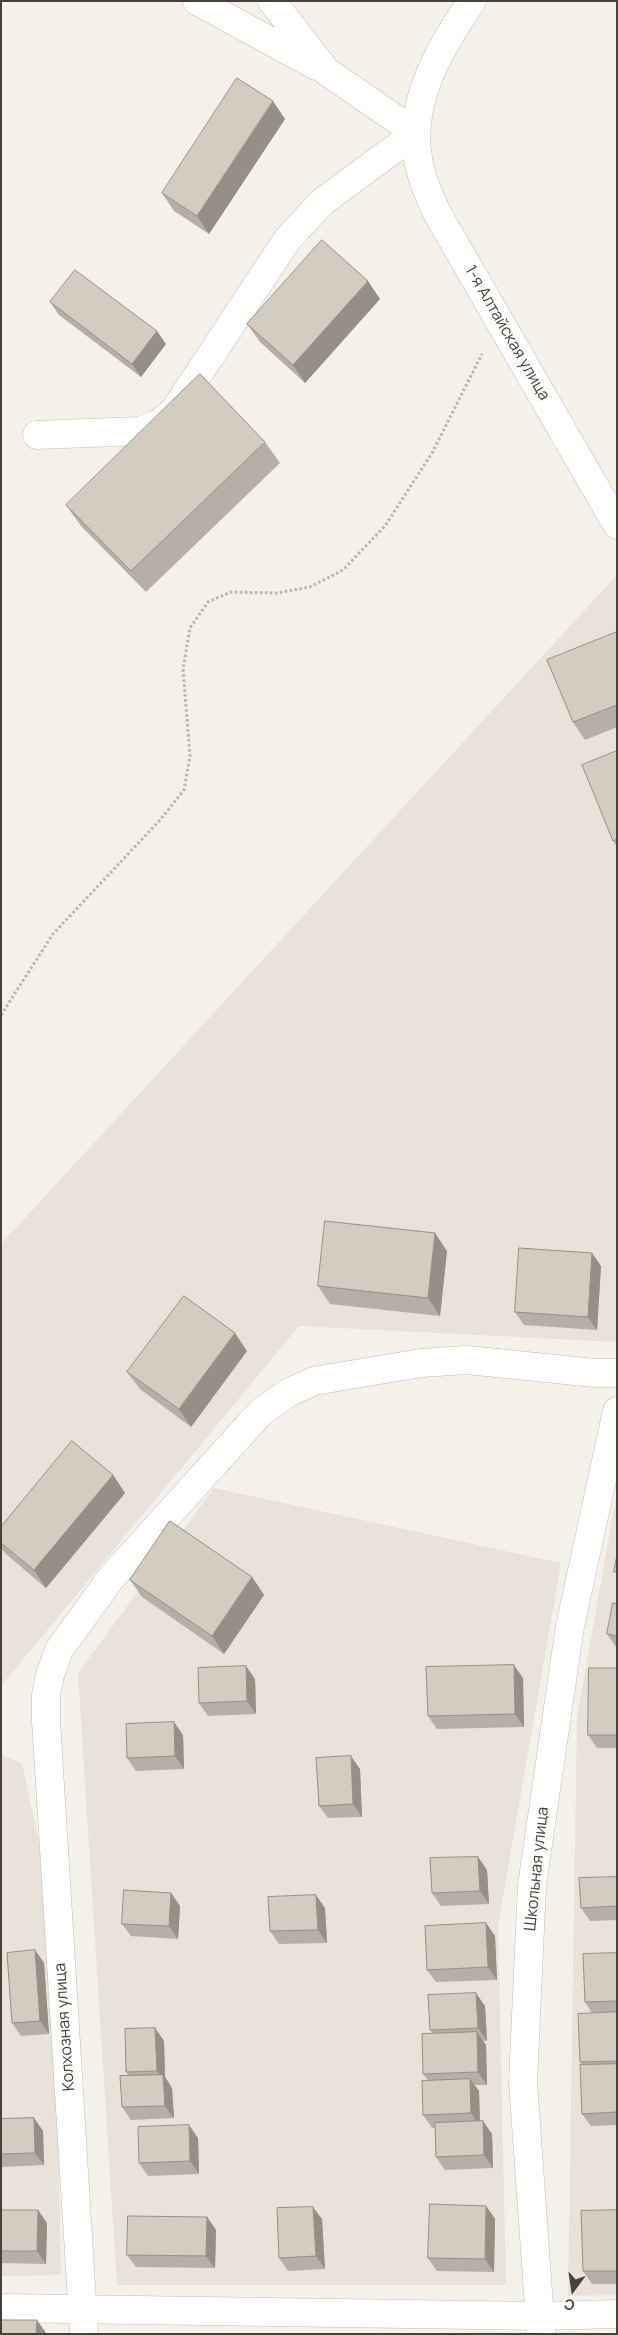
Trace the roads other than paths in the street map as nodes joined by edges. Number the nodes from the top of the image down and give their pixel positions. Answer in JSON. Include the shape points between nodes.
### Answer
{"nodes":[{"id":1,"x":197,"y":1,"type":"edge"},
{"id":2,"x":272,"y":1,"type":"edge"},
{"id":3,"x":472,"y":1,"type":"edge"},
{"id":4,"x":326,"y":71,"type":"junction"},
{"id":5,"x":416,"y":133,"type":"junction"},
{"id":6,"x":37,"y":436,"type":"dead end"},
{"id":7,"x":614,"y":515,"type":"edge"},
{"id":8,"x":617,"y":1373,"type":"edge"},
{"id":9,"x":617,"y":1411,"type":"edge"},
{"id":10,"x":1,"y":2308,"type":"edge"},
{"id":11,"x":617,"y":2314,"type":"edge"},
{"id":12,"x":84,"y":2322,"type":"edge"},
{"id":13,"x":541,"y":2325,"type":"edge"}],
"edges":[{"from":1,"to":4,"type":"street"},
{"from":2,"to":4,"type":"street"},
{"from":3,"to":5,"type":"street","name":"1-я Алтайская улица","via":[[445,40],[431,70]]},
{"from":4,"to":5,"type":"street"},
{"from":5,"to":6,"type":"street","via":[[322,202],[287,240],[174,411],[158,424],[139,431]]},
{"from":5,"to":7,"type":"street","name":"1-я Алтайская улица","via":[[422,178],[437,213]]},
{"from":8,"to":12,"type":"street","name":"Колхозная улица","via":[[467,1360],[362,1371],[314,1381],[288,1393],[260,1413],[110,1578],[59,1650],[46,1695],[46,1720]]},
{"from":9,"to":13,"type":"street","name":"Школьная улица","via":[[570,1626],[532,1885],[523,2082]]},
{"from":10,"to":12,"type":"street"},
{"from":11,"to":13,"type":"street"},
{"from":12,"to":13,"type":"street"}]}
